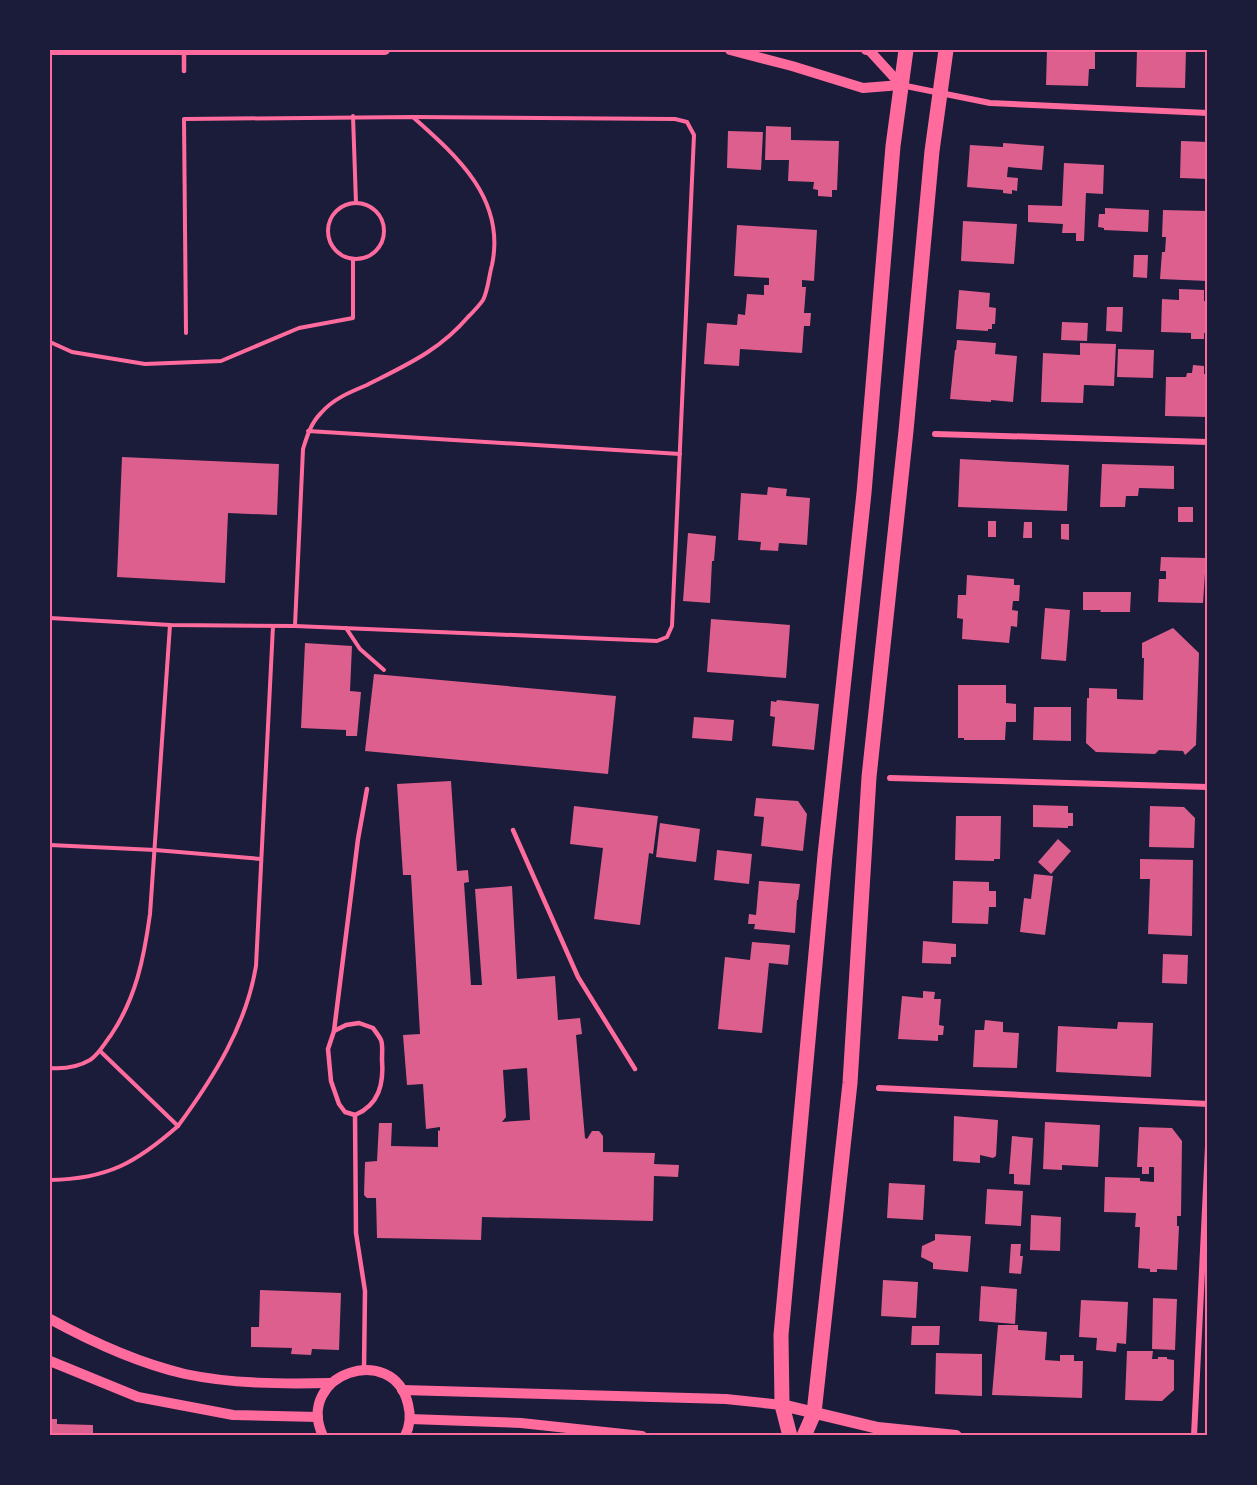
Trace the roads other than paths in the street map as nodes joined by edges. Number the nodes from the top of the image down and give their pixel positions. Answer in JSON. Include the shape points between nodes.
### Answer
{"nodes":[{"id":1,"x":50,"y":50,"type":"edge"},
{"id":2,"x":184,"y":50,"type":"edge"},
{"id":3,"x":304,"y":50,"type":"edge"},
{"id":4,"x":386,"y":50,"type":"edge"},
{"id":5,"x":730,"y":50,"type":"edge"},
{"id":6,"x":866,"y":50,"type":"edge"},
{"id":7,"x":906,"y":50,"type":"edge"},
{"id":8,"x":946,"y":50,"type":"edge"},
{"id":9,"x":184,"y":71,"type":"dead end"},
{"id":10,"x":901,"y":85,"type":"junction"},
{"id":11,"x":940,"y":94,"type":"junction"},
{"id":12,"x":1208,"y":113,"type":"edge"},
{"id":13,"x":934,"y":434,"type":"dead end"},
{"id":14,"x":1208,"y":442,"type":"edge"},
{"id":15,"x":890,"y":778,"type":"dead end"},
{"id":16,"x":1208,"y":787,"type":"edge"},
{"id":17,"x":367,"y":789,"type":"dead end"},
{"id":18,"x":513,"y":830,"type":"dead end"},
{"id":19,"x":334,"y":1031,"type":"junction"},
{"id":20,"x":635,"y":1069,"type":"dead end"},
{"id":21,"x":879,"y":1088,"type":"dead end"},
{"id":22,"x":1208,"y":1104,"type":"edge"},
{"id":23,"x":355,"y":1115,"type":"junction"},
{"id":24,"x":1208,"y":1147,"type":"edge"},
{"id":25,"x":50,"y":1319,"type":"edge"},
{"id":26,"x":50,"y":1361,"type":"edge"},
{"id":27,"x":364,"y":1369,"type":"junction"},
{"id":28,"x":331,"y":1383,"type":"junction"},
{"id":29,"x":402,"y":1390,"type":"junction"},
{"id":30,"x":782,"y":1406,"type":"junction"},
{"id":31,"x":814,"y":1413,"type":"junction"},
{"id":32,"x":318,"y":1417,"type":"junction"},
{"id":33,"x":410,"y":1419,"type":"junction"},
{"id":34,"x":323,"y":1436,"type":"edge"},
{"id":35,"x":405,"y":1436,"type":"edge"},
{"id":36,"x":642,"y":1436,"type":"edge"},
{"id":37,"x":790,"y":1436,"type":"edge"},
{"id":38,"x":804,"y":1436,"type":"edge"},
{"id":39,"x":956,"y":1436,"type":"edge"},
{"id":40,"x":1194,"y":1436,"type":"edge"}],
"edges":[{"from":1,"to":2,"type":"street"},
{"from":2,"to":3,"type":"street"},
{"from":2,"to":9,"type":"lane"},
{"from":3,"to":4,"type":"street"},
{"from":5,"to":10,"type":"street","via":[[863,88]]},
{"from":6,"to":10,"type":"street"},
{"from":7,"to":10,"type":"main road"},
{"from":8,"to":11,"type":"main road"},
{"from":10,"to":11,"type":"street"},
{"from":10,"to":30,"type":"main road","via":[[783,1312]]},
{"from":11,"to":12,"type":"street","via":[[990,104]]},
{"from":11,"to":31,"type":"main road","via":[[868,777],[850,1083]]},
{"from":13,"to":14,"type":"street"},
{"from":15,"to":16,"type":"street"},
{"from":17,"to":19,"type":"lane"},
{"from":18,"to":20,"type":"lane","via":[[578,977]]},
{"from":19,"to":23,"type":"lane","via":[[328,1049],[331,1081],[339,1104],[345,1112]]},
{"from":19,"to":23,"type":"lane","via":[[359,1023],[373,1028],[381,1041],[381,1091],[373,1103]]},
{"from":21,"to":22,"type":"street"},
{"from":23,"to":27,"type":"lane","via":[[356,1233],[365,1290]]},
{"from":24,"to":40,"type":"street"},
{"from":25,"to":28,"type":"street","via":[[82,1337],[186,1374],[270,1384]]},
{"from":26,"to":32,"type":"street","via":[[138,1397],[233,1414]]},
{"from":27,"to":28,"type":"street","via":[[346,1373]]},
{"from":27,"to":29,"type":"street","via":[[386,1375]]},
{"from":28,"to":32,"type":"street","via":[[321,1399]]},
{"from":29,"to":30,"type":"street","via":[[726,1399]]},
{"from":29,"to":33,"type":"street"},
{"from":30,"to":31,"type":"main road"},
{"from":30,"to":37,"type":"main road"},
{"from":31,"to":38,"type":"main road"},
{"from":31,"to":39,"type":"main road","via":[[878,1428]]},
{"from":32,"to":34,"type":"street"},
{"from":33,"to":35,"type":"street"},
{"from":33,"to":36,"type":"street","via":[[521,1423]]}]}
